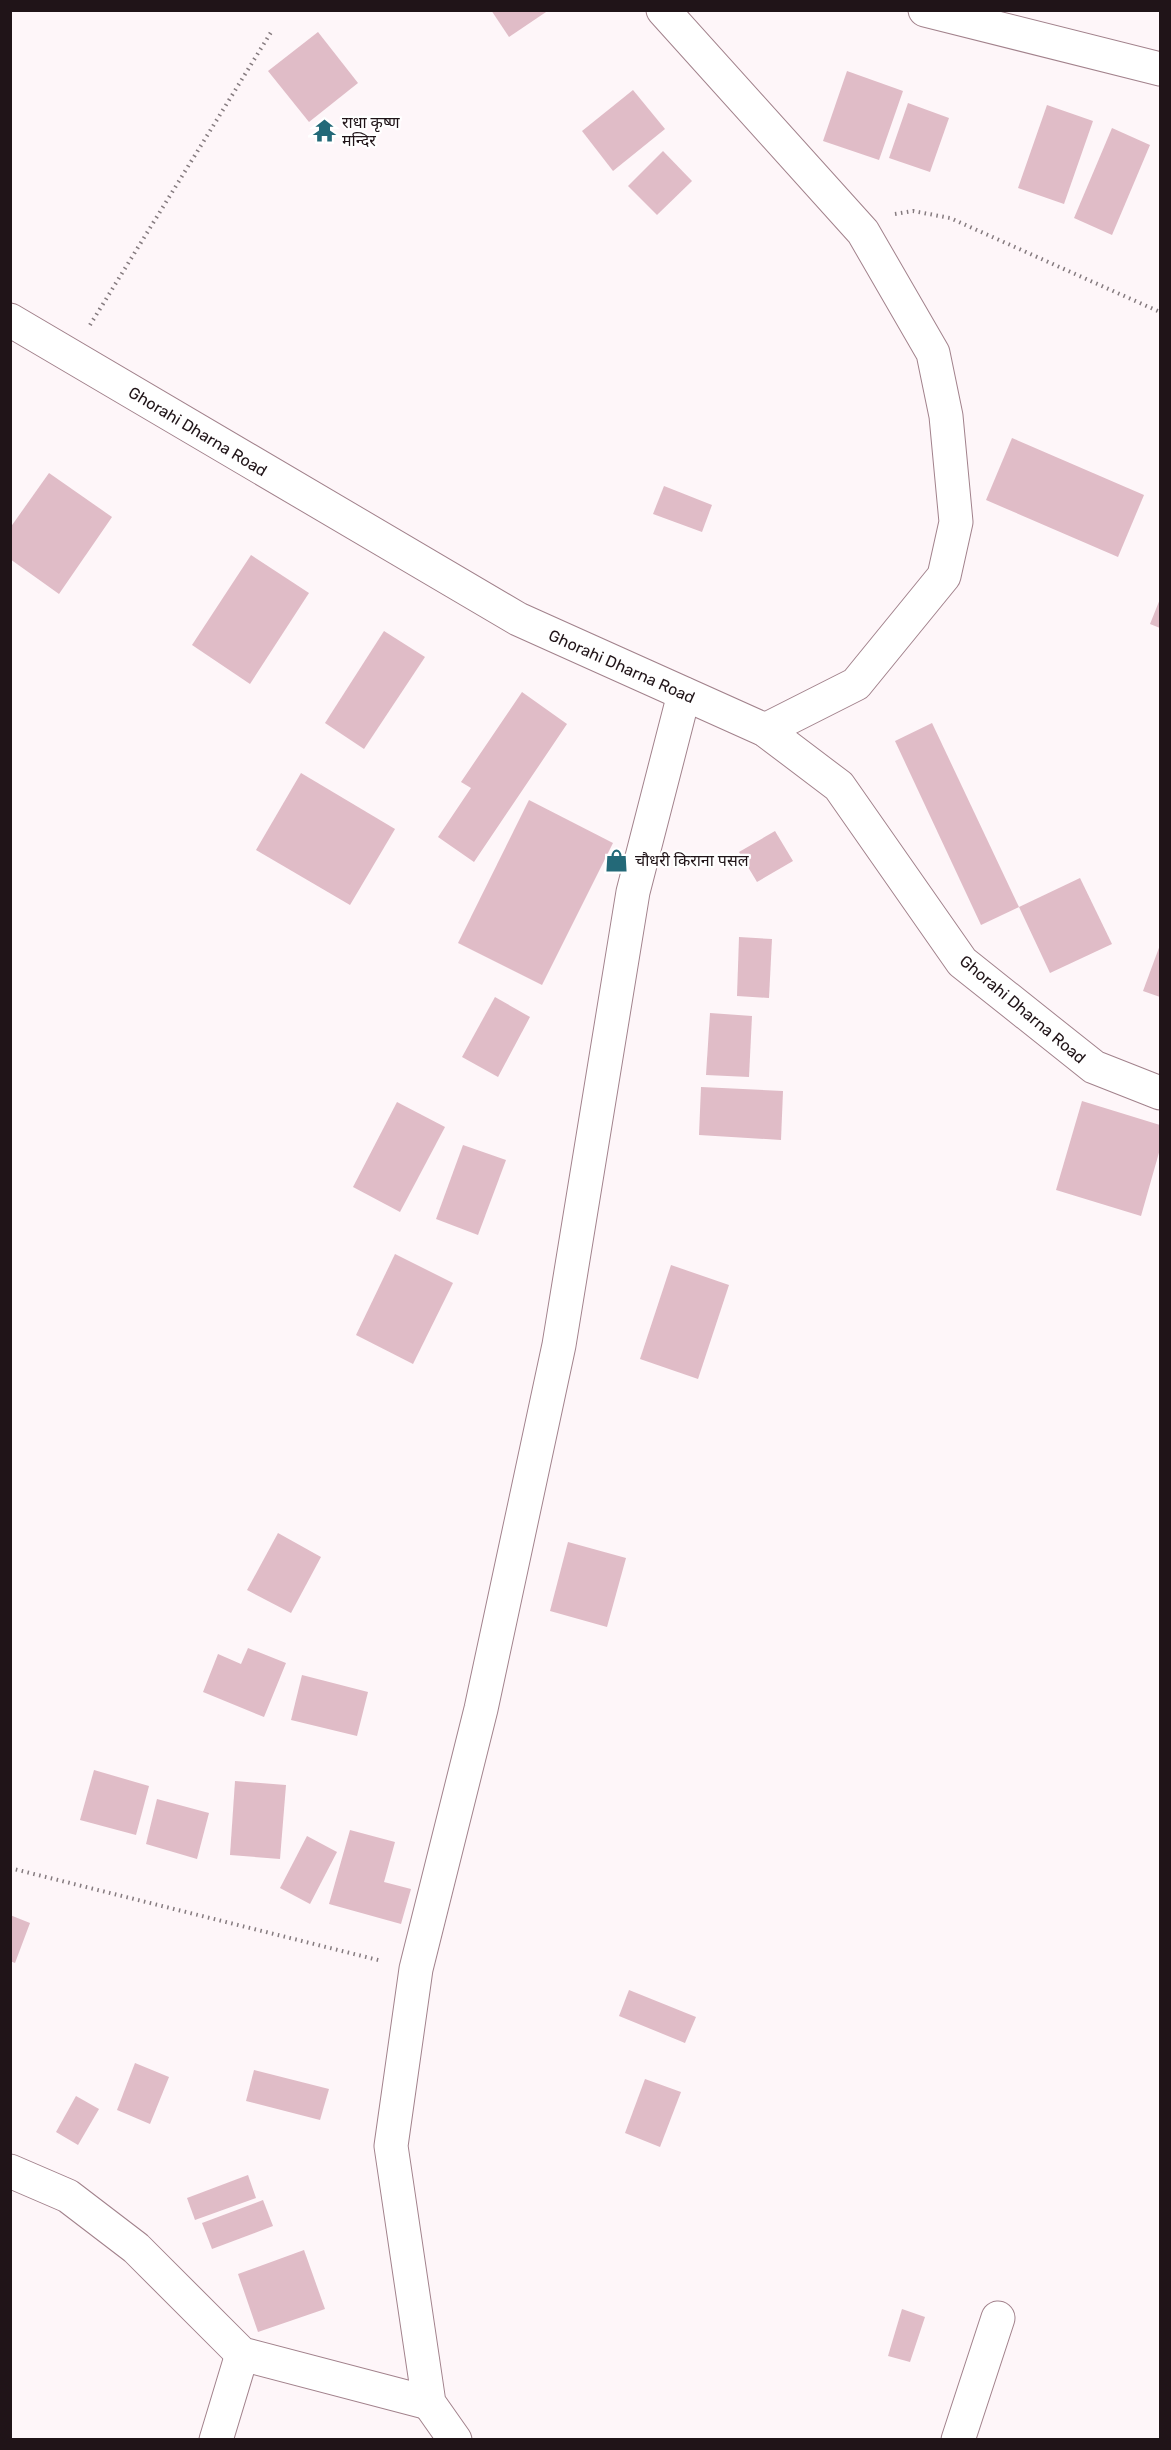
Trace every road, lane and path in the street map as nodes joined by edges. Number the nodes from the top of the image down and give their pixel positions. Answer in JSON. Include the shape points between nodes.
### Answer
{"nodes":[{"id":1,"x":663,"y":10,"type":"edge"},
{"id":2,"x":925,"y":10,"type":"edge"},
{"id":3,"x":273,"y":29,"type":"dead end"},
{"id":4,"x":1161,"y":69,"type":"edge"},
{"id":5,"x":863,"y":232,"type":"junction"},
{"id":6,"x":1161,"y":312,"type":"edge"},
{"id":7,"x":10,"y":320,"type":"edge"},
{"id":8,"x":71,"y":356,"type":"junction"},
{"id":9,"x":684,"y":694,"type":"junction"},
{"id":10,"x":765,"y":730,"type":"junction"},
{"id":11,"x":1161,"y":1093,"type":"edge"},
{"id":12,"x":10,"y":1868,"type":"edge"},
{"id":13,"x":416,"y":1969,"type":"junction"},
{"id":14,"x":10,"y":2171,"type":"edge"},
{"id":15,"x":998,"y":2318,"type":"dead end"},
{"id":16,"x":242,"y":2354,"type":"junction"},
{"id":17,"x":429,"y":2403,"type":"junction"},
{"id":18,"x":216,"y":2439,"type":"edge"},
{"id":19,"x":455,"y":2439,"type":"edge"},
{"id":20,"x":958,"y":2439,"type":"edge"}],
"edges":[{"from":1,"to":5,"type":"street"},
{"from":2,"to":4,"type":"street"},
{"from":3,"to":8,"type":"path"},
{"from":5,"to":6,"type":"path","via":[[888,215],[912,211],[950,218]]},
{"from":5,"to":10,"type":"street","via":[[933,353],[946,416],[956,522],[944,576],[856,684]]},
{"from":7,"to":8,"type":"street","name":"Ghorahi Dharna Road"},
{"from":8,"to":9,"type":"street","name":"Ghorahi Dharna Road","via":[[518,619]]},
{"from":9,"to":10,"type":"street","name":"Ghorahi Dharna Road"},
{"from":9,"to":13,"type":"street","via":[[633,892],[559,1345],[481,1709]]},
{"from":10,"to":11,"type":"street","name":"Ghorahi Dharna Road","via":[[839,786],[962,963],[1094,1067]]},
{"from":12,"to":13,"type":"path"},
{"from":13,"to":17,"type":"street","via":[[391,2146]]},
{"from":14,"to":16,"type":"street","via":[[68,2196],[136,2248]]},
{"from":15,"to":20,"type":"street"},
{"from":16,"to":17,"type":"street"},
{"from":16,"to":18,"type":"street"},
{"from":17,"to":19,"type":"street"}]}
